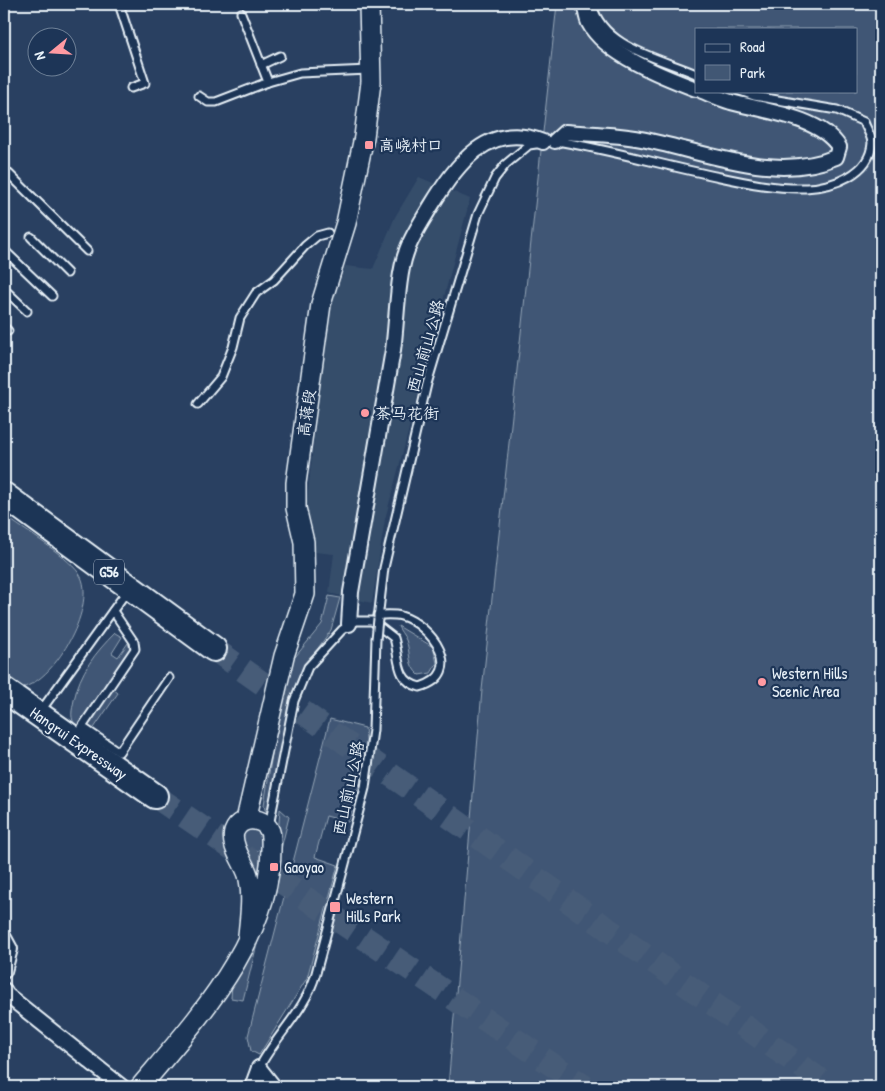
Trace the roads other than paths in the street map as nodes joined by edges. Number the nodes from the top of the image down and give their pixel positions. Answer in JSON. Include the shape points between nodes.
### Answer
{"nodes":[{"id":1,"x":119,"y":4,"type":"edge"},
{"id":2,"x":369,"y":4,"type":"edge"},
{"id":3,"x":584,"y":4,"type":"edge"},
{"id":4,"x":592,"y":4,"type":"edge"},
{"id":5,"x":241,"y":13,"type":"dead end"},
{"id":6,"x":280,"y":56,"type":"dead end"},
{"id":7,"x":261,"y":65,"type":"junction"},
{"id":8,"x":371,"y":70,"type":"junction"},
{"id":9,"x":695,"y":74,"type":"edge"},
{"id":10,"x":268,"y":82,"type":"junction"},
{"id":11,"x":131,"y":88,"type":"dead end"},
{"id":12,"x":695,"y":89,"type":"edge"},
{"id":13,"x":705,"y":92,"type":"edge"},
{"id":14,"x":743,"y":92,"type":"edge"},
{"id":15,"x":199,"y":96,"type":"dead end"},
{"id":16,"x":549,"y":141,"type":"junction"},
{"id":17,"x":4,"y":169,"type":"edge"},
{"id":18,"x":328,"y":233,"type":"dead end"},
{"id":19,"x":31,"y":237,"type":"dead end"},
{"id":20,"x":4,"y":250,"type":"edge"},
{"id":21,"x":88,"y":251,"type":"dead end"},
{"id":22,"x":66,"y":273,"type":"dead end"},
{"id":23,"x":4,"y":289,"type":"edge"},
{"id":24,"x":52,"y":296,"type":"dead end"},
{"id":25,"x":27,"y":311,"type":"dead end"},
{"id":26,"x":198,"y":404,"type":"dead end"},
{"id":27,"x":4,"y":494,"type":"edge"},
{"id":28,"x":130,"y":587,"type":"junction"},
{"id":29,"x":113,"y":611,"type":"junction"},
{"id":30,"x":378,"y":617,"type":"junction"},
{"id":31,"x":349,"y":624,"type":"junction"},
{"id":32,"x":214,"y":649,"type":"tunnel mouth"},
{"id":33,"x":168,"y":678,"type":"dead end"},
{"id":34,"x":4,"y":690,"type":"edge"},
{"id":35,"x":39,"y":715,"type":"junction"},
{"id":36,"x":155,"y":796,"type":"tunnel mouth"},
{"id":37,"x":246,"y":820,"type":"junction"},
{"id":38,"x":269,"y":837,"type":"junction"},
{"id":39,"x":238,"y":852,"type":"junction"},
{"id":40,"x":248,"y":935,"type":"junction"},
{"id":41,"x":4,"y":938,"type":"edge"},
{"id":42,"x":4,"y":971,"type":"edge"},
{"id":43,"x":4,"y":990,"type":"edge"},
{"id":44,"x":259,"y":1068,"type":"junction"},
{"id":45,"x":122,"y":1087,"type":"edge"},
{"id":46,"x":140,"y":1087,"type":"edge"},
{"id":47,"x":252,"y":1087,"type":"edge"},
{"id":48,"x":274,"y":1087,"type":"edge"}],
"edges":[{"from":1,"to":11,"type":"lane","via":[[145,83]]},
{"from":2,"to":8,"type":"main road","name":"高蒋段"},
{"from":3,"to":12,"type":"street","via":[[589,22],[601,39],[633,60]]},
{"from":4,"to":9,"type":"lane","via":[[595,17],[607,32],[637,50]]},
{"from":5,"to":7,"type":"lane"},
{"from":6,"to":7,"type":"lane"},
{"from":7,"to":10,"type":"lane"},
{"from":8,"to":10,"type":"lane","via":[[300,74]]},
{"from":8,"to":37,"type":"main road","name":"高蒋段","via":[[364,137],[346,223],[322,304],[296,483],[296,508],[304,542],[305,594],[284,656]]},
{"from":10,"to":15,"type":"lane","via":[[216,102],[208,102]]},
{"from":13,"to":16,"type":"street","via":[[774,112],[816,129],[832,137],[839,147],[836,157],[809,166],[777,167],[711,157],[640,138],[565,132]]},
{"from":14,"to":16,"type":"lane","via":[[837,110],[864,122],[872,142],[868,160],[852,176],[808,188],[782,187]]},
{"from":16,"to":30,"type":"lane","name":"西山前山公路","via":[[529,145],[506,164],[495,178],[478,214],[427,384],[384,568]]},
{"from":16,"to":31,"type":"street","via":[[510,135],[492,140],[476,150],[456,168],[424,217],[406,253],[351,592]]},
{"from":17,"to":21,"type":"lane"},
{"from":18,"to":26,"type":"lane","via":[[317,236],[274,280],[256,293],[240,318],[221,378]]},
{"from":19,"to":22,"type":"lane"},
{"from":20,"to":24,"type":"lane"},
{"from":23,"to":25,"type":"lane"},
{"from":27,"to":28,"type":"highway","number":"G56"},
{"from":28,"to":29,"type":"lane"},
{"from":28,"to":32,"type":"highway","number":"G56"},
{"from":29,"to":33,"type":"lane","via":[[134,642],[135,649],[82,728],[119,752]]},
{"from":29,"to":35,"type":"lane"},
{"from":30,"to":31,"type":"lane","via":[[406,619],[436,642],[443,658],[439,676],[425,685],[413,685],[402,675],[394,638],[386,630],[372,621]]},
{"from":30,"to":44,"type":"lane","name":"西山前山公路","bridge":true,"via":[[373,730],[367,779],[316,973],[307,998]]},
{"from":31,"to":38,"type":"lane","via":[[315,657],[297,688]]},
{"from":34,"to":35,"type":"highway","name":"Hangrui Expressway"},
{"from":35,"to":36,"type":"highway","name":"Hangrui Expressway"},
{"from":37,"to":38,"type":"main road","via":[[258,820]]},
{"from":37,"to":39,"type":"main road","via":[[240,823],[234,834]]},
{"from":38,"to":39,"type":"main road","via":[[262,855],[256,858]]},
{"from":38,"to":40,"type":"main road","via":[[268,875]]},
{"from":39,"to":40,"type":"main road","via":[[250,887]]},
{"from":40,"to":46,"type":"main road","via":[[215,996]]},
{"from":41,"to":42,"type":"street","via":[[10,949]]},
{"from":43,"to":45,"type":"street"},
{"from":44,"to":47,"type":"street"},
{"from":44,"to":48,"type":"street"}]}
